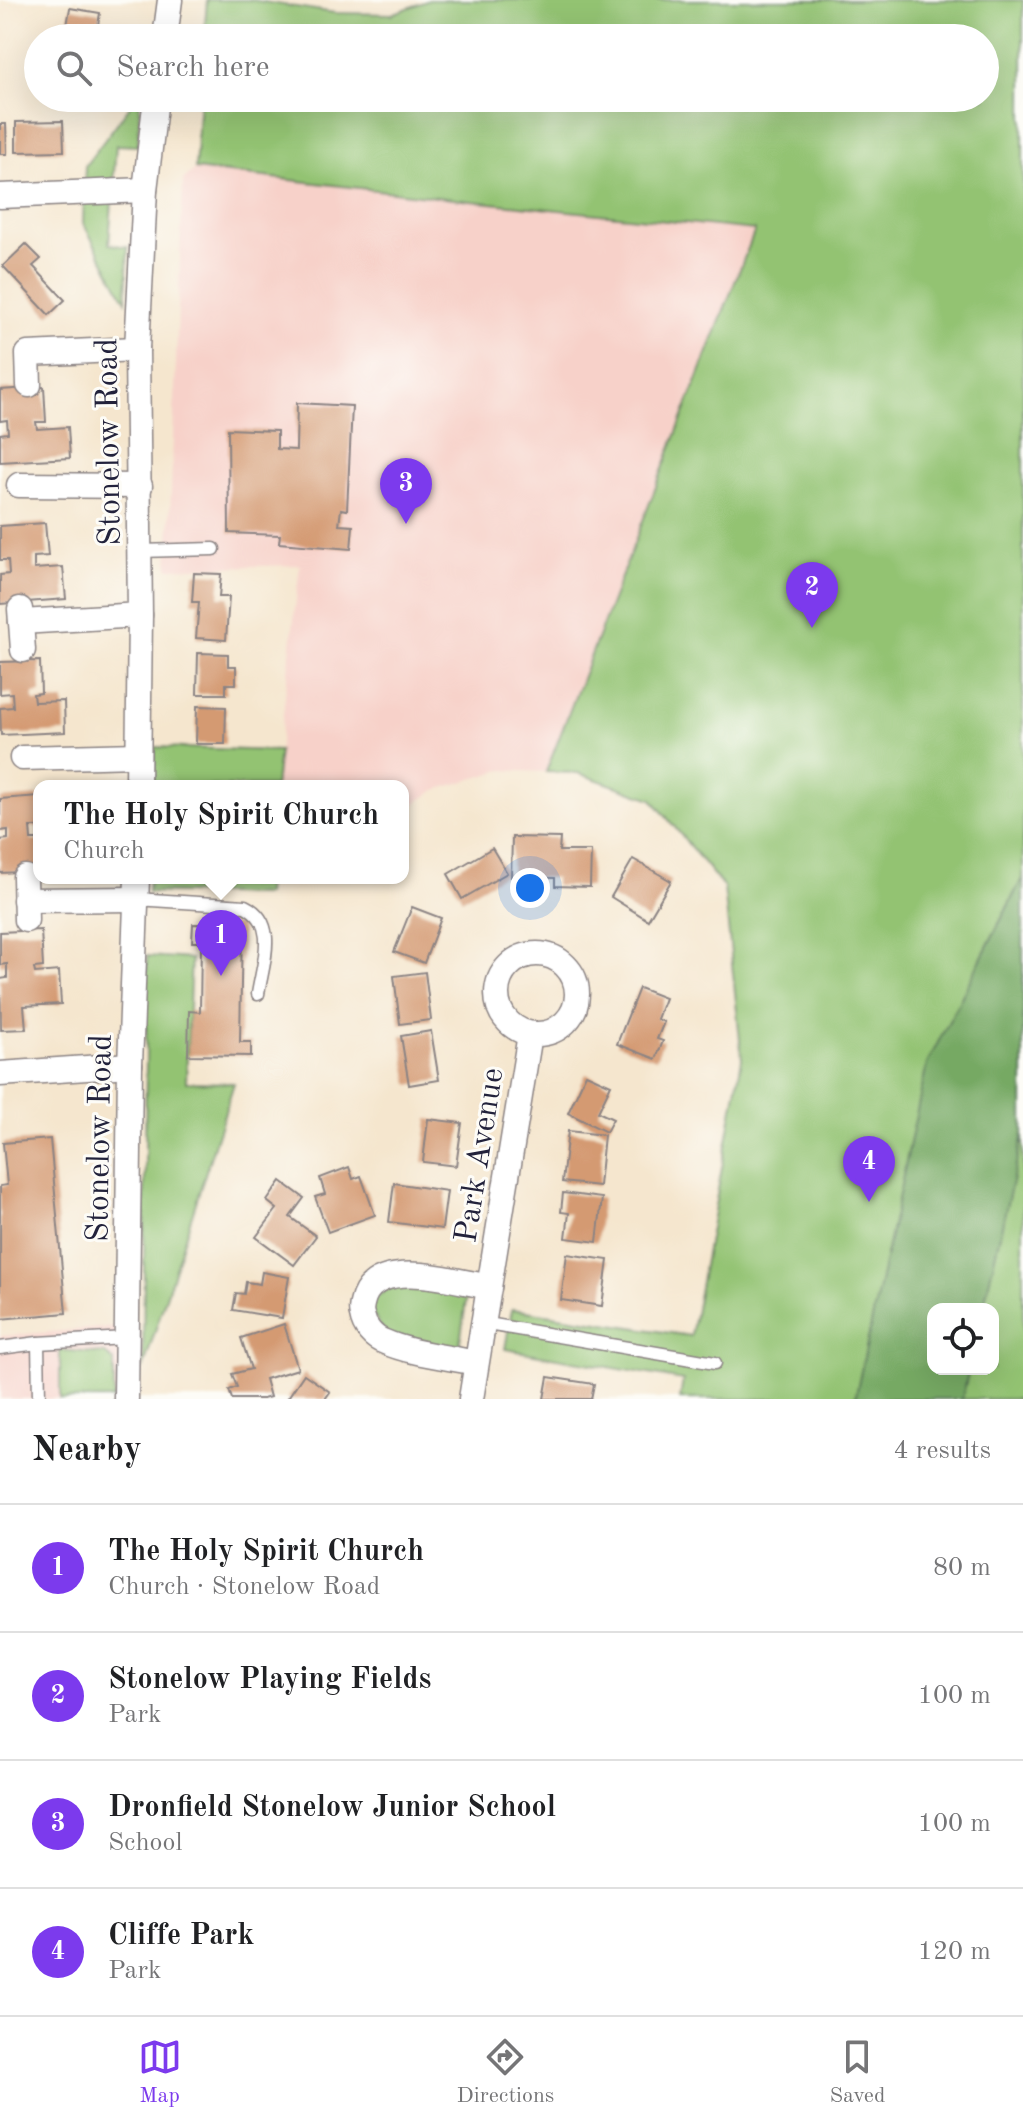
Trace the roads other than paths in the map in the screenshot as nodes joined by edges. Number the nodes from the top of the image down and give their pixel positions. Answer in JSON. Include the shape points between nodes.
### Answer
{"nodes":[{"id":1,"x":170,"y":0,"type":"edge"},
{"id":2,"x":167,"y":24,"type":"edge"},
{"id":3,"x":154,"y":112,"type":"edge"},
{"id":4,"x":145,"y":190,"type":"junction"},
{"id":5,"x":0,"y":196,"type":"edge"},
{"id":6,"x":137,"y":349,"type":"junction"},
{"id":7,"x":29,"y":385,"type":"dead end"},
{"id":8,"x":140,"y":486,"type":"junction"},
{"id":9,"x":19,"y":488,"type":"dead end"},
{"id":10,"x":214,"y":549,"type":"dead end"},
{"id":11,"x":140,"y":551,"type":"junction"},
{"id":12,"x":140,"y":615,"type":"junction"},
{"id":13,"x":23,"y":650,"type":"dead end"},
{"id":14,"x":138,"y":755,"type":"junction"},
{"id":15,"x":22,"y":760,"type":"dead end"},
{"id":16,"x":138,"y":780,"type":"edge"},
{"id":17,"x":136,"y":889,"type":"edge"},
{"id":18,"x":25,"y":899,"type":"dead end"},
{"id":19,"x":258,"y":994,"type":"dead end"},
{"id":20,"x":530,"y":1034,"type":"dead end"},
{"id":21,"x":130,"y":1065,"type":"junction"},
{"id":22,"x":2,"y":1076,"type":"edge"},
{"id":23,"x":489,"y":1287,"type":"junction"},
{"id":24,"x":482,"y":1323,"type":"junction"},
{"id":25,"x":126,"y":1338,"type":"junction"},
{"id":26,"x":38,"y":1343,"type":"junction"},
{"id":27,"x":0,"y":1348,"type":"edge"},
{"id":28,"x":475,"y":1363,"type":"junction"},
{"id":29,"x":715,"y":1363,"type":"dead end"},
{"id":30,"x":39,"y":1399,"type":"edge"},
{"id":31,"x":126,"y":1399,"type":"edge"},
{"id":32,"x":471,"y":1399,"type":"edge"}],
"edges":[{"from":1,"to":2,"type":"street"},
{"from":3,"to":4,"type":"street","name":"Stonelow Road"},
{"from":4,"to":5,"type":"street"},
{"from":4,"to":6,"type":"street","name":"Stonelow Road"},
{"from":6,"to":7,"type":"street","via":[[28,354]]},
{"from":6,"to":8,"type":"street","name":"Stonelow Road"},
{"from":8,"to":9,"type":"street"},
{"from":8,"to":11,"type":"street","name":"Stonelow Road"},
{"from":10,"to":11,"type":"lane"},
{"from":11,"to":12,"type":"street","name":"Stonelow Road"},
{"from":12,"to":13,"type":"street","via":[[21,615]]},
{"from":12,"to":14,"type":"street","name":"Stonelow Road"},
{"from":14,"to":15,"type":"street"},
{"from":14,"to":16,"type":"street","name":"Stonelow Road"},
{"from":17,"to":18,"type":"street"},
{"from":17,"to":19,"type":"lane","via":[[255,911],[264,920],[266,944]]},
{"from":17,"to":21,"type":"street","name":"Stonelow Road"},
{"from":20,"to":23,"type":"street","name":"Park Avenue"},
{"from":21,"to":22,"type":"street"},
{"from":21,"to":25,"type":"street","name":"Stonelow Road"},
{"from":23,"to":24,"type":"street","name":"Park Avenue"},
{"from":23,"to":28,"type":"street","name":"Park Avenue","via":[[396,1273],[378,1279],[362,1303],[370,1333],[384,1342]]},
{"from":24,"to":28,"type":"street","name":"Park Avenue"},
{"from":24,"to":29,"type":"lane"},
{"from":25,"to":26,"type":"lane"},
{"from":25,"to":31,"type":"street","name":"Stonelow Road"},
{"from":26,"to":27,"type":"lane"},
{"from":26,"to":30,"type":"lane"},
{"from":28,"to":32,"type":"street","name":"Park Avenue"}]}
